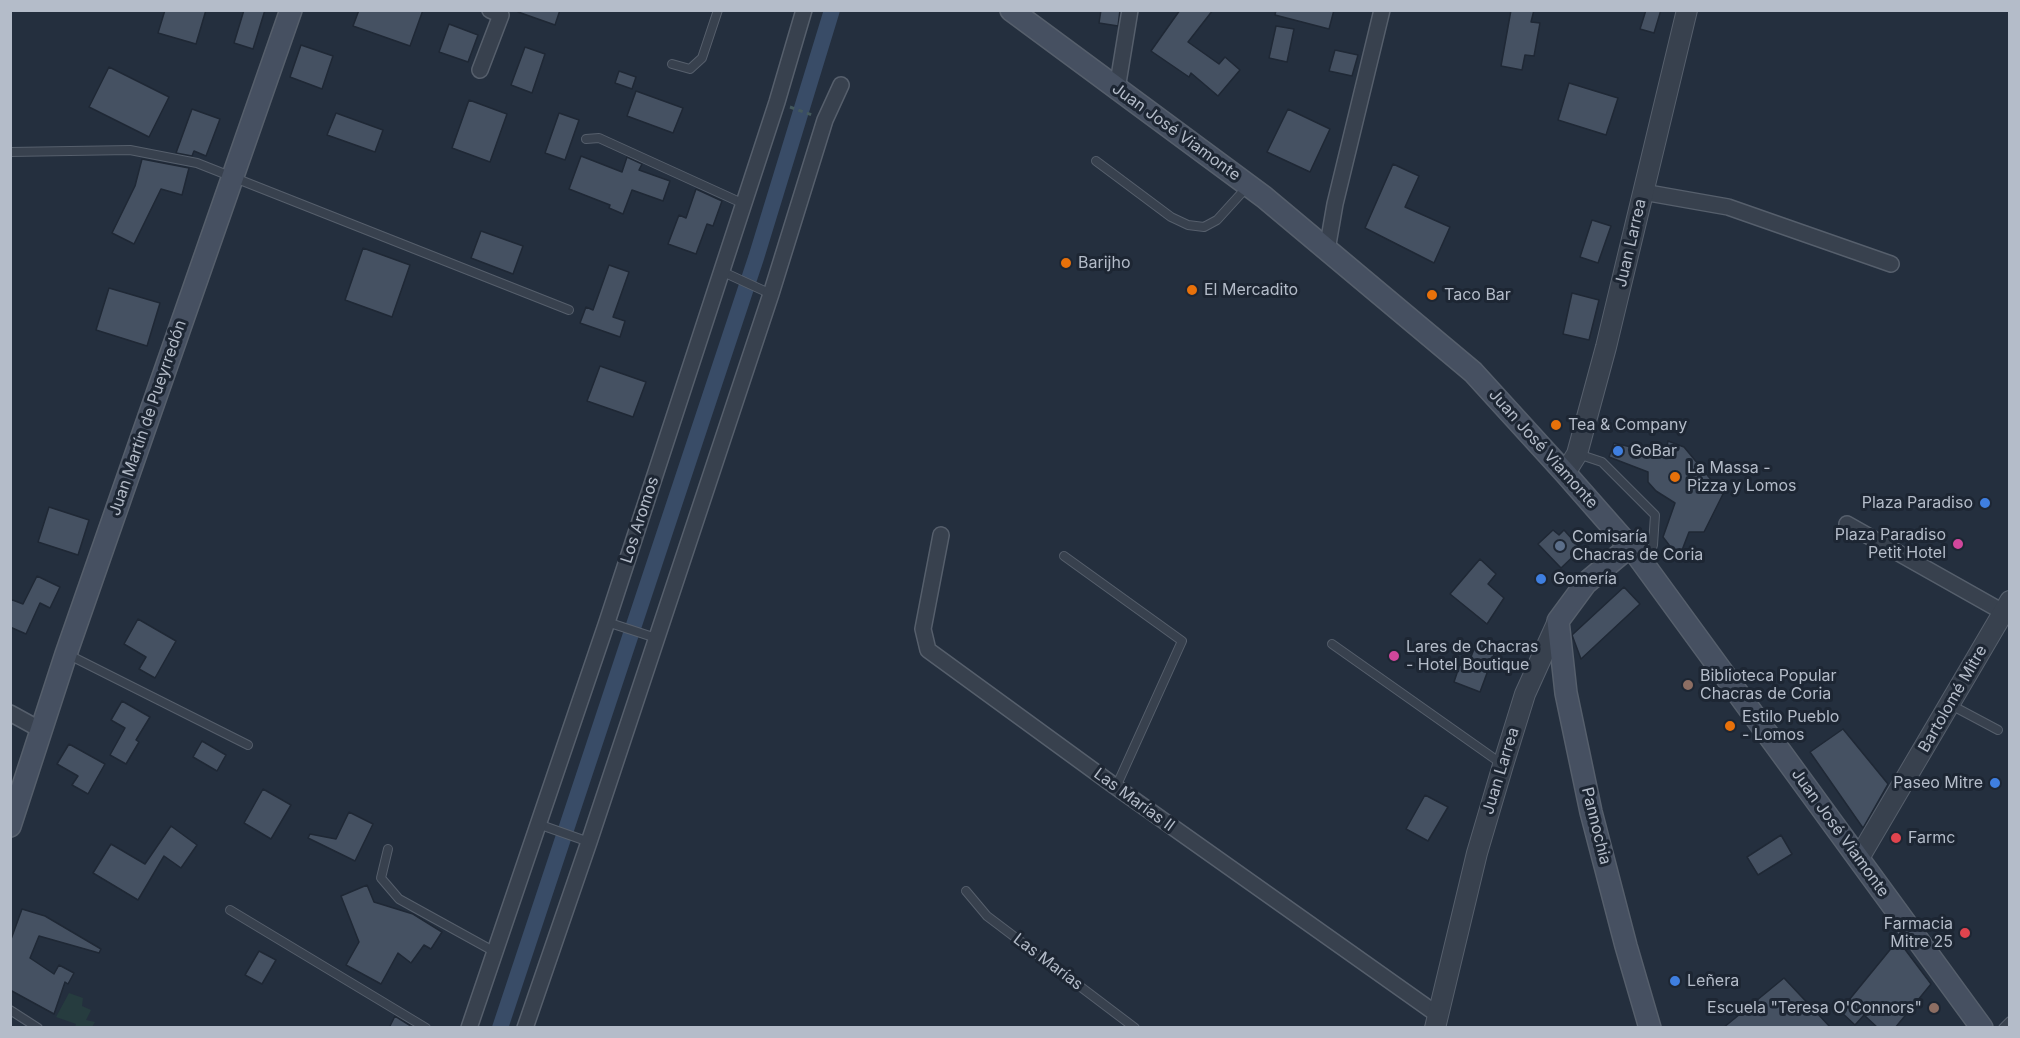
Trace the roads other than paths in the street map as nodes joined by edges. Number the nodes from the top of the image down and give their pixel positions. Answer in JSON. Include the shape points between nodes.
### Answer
{"nodes":[{"id":1,"x":291,"y":10,"type":"edge"},
{"id":2,"x":490,"y":10,"type":"edge"},
{"id":3,"x":718,"y":10,"type":"edge"},
{"id":4,"x":804,"y":10,"type":"edge"},
{"id":5,"x":1011,"y":10,"type":"edge"},
{"id":6,"x":1130,"y":10,"type":"edge"},
{"id":7,"x":1382,"y":10,"type":"edge"},
{"id":8,"x":1687,"y":10,"type":"edge"},
{"id":9,"x":672,"y":64,"type":"dead end"},
{"id":10,"x":480,"y":70,"type":"dead end"},
{"id":11,"x":841,"y":85,"type":"dead end"},
{"id":12,"x":1117,"y":89,"type":"junction"},
{"id":13,"x":586,"y":139,"type":"dead end"},
{"id":14,"x":10,"y":152,"type":"edge"},
{"id":15,"x":1096,"y":161,"type":"dead end"},
{"id":16,"x":232,"y":176,"type":"junction"},
{"id":17,"x":1248,"y":186,"type":"junction"},
{"id":18,"x":1643,"y":192,"type":"junction"},
{"id":19,"x":744,"y":205,"type":"junction"},
{"id":20,"x":1327,"y":250,"type":"junction"},
{"id":21,"x":1891,"y":264,"type":"dead end"},
{"id":22,"x":721,"y":271,"type":"junction"},
{"id":23,"x":771,"y":294,"type":"junction"},
{"id":24,"x":569,"y":310,"type":"dead end"},
{"id":25,"x":1577,"y":454,"type":"junction"},
{"id":26,"x":1565,"y":472,"type":"junction"},
{"id":27,"x":1847,"y":524,"type":"dead end"},
{"id":28,"x":941,"y":535,"type":"dead end"},
{"id":29,"x":1629,"y":547,"type":"junction"},
{"id":30,"x":1064,"y":556,"type":"dead end"},
{"id":31,"x":1645,"y":568,"type":"junction"},
{"id":32,"x":2006,"y":606,"type":"edge"},
{"id":33,"x":1558,"y":621,"type":"junction"},
{"id":34,"x":607,"y":622,"type":"junction"},
{"id":35,"x":656,"y":638,"type":"junction"},
{"id":36,"x":1332,"y":644,"type":"dead end"},
{"id":37,"x":66,"y":654,"type":"junction"},
{"id":38,"x":1950,"y":704,"type":"junction"},
{"id":39,"x":10,"y":713,"type":"edge"},
{"id":40,"x":42,"y":730,"type":"junction"},
{"id":41,"x":1998,"y":730,"type":"dead end"},
{"id":42,"x":248,"y":745,"type":"dead end"},
{"id":43,"x":1503,"y":765,"type":"junction"},
{"id":44,"x":1116,"y":787,"type":"junction"},
{"id":45,"x":16,"y":790,"type":"edge"},
{"id":46,"x":538,"y":824,"type":"junction"},
{"id":47,"x":10,"y":826,"type":"edge"},
{"id":48,"x":589,"y":842,"type":"junction"},
{"id":49,"x":388,"y":849,"type":"dead end"},
{"id":50,"x":1859,"y":858,"type":"junction"},
{"id":51,"x":966,"y":891,"type":"dead end"},
{"id":52,"x":230,"y":910,"type":"dead end"},
{"id":53,"x":495,"y":952,"type":"junction"},
{"id":54,"x":10,"y":1010,"type":"edge"},
{"id":55,"x":1437,"y":1021,"type":"edge"},
{"id":56,"x":2010,"y":1021,"type":"edge"},
{"id":57,"x":38,"y":1028,"type":"edge"},
{"id":58,"x":426,"y":1028,"type":"edge"},
{"id":59,"x":469,"y":1028,"type":"edge"},
{"id":60,"x":525,"y":1028,"type":"edge"},
{"id":61,"x":1135,"y":1028,"type":"edge"},
{"id":62,"x":1650,"y":1028,"type":"edge"},
{"id":63,"x":1982,"y":1028,"type":"edge"},
{"id":64,"x":2003,"y":1028,"type":"edge"}],
"edges":[{"from":1,"to":16,"type":"main road","name":"Juan Martín de Pueyrredón"},
{"from":2,"to":10,"type":"street","via":[[501,15]]},
{"from":3,"to":9,"type":"lane","via":[[702,58],[690,69]]},
{"from":4,"to":19,"type":"street","name":"Los Aromos"},
{"from":5,"to":12,"type":"main road","name":"Juan José Viamonte"},
{"from":6,"to":12,"type":"street"},
{"from":7,"to":20,"type":"street"},
{"from":8,"to":18,"type":"street","name":"Juan Larrea"},
{"from":11,"to":23,"type":"street","via":[[825,120]]},
{"from":12,"to":17,"type":"main road","name":"Juan José Viamonte"},
{"from":13,"to":19,"type":"lane","via":[[599,138]]},
{"from":14,"to":16,"type":"lane","via":[[130,150],[197,163]]},
{"from":15,"to":17,"type":"lane","via":[[1171,217],[1188,225],[1204,227],[1218,220]]},
{"from":16,"to":24,"type":"lane"},
{"from":16,"to":37,"type":"main road","name":"Juan Martín de Pueyrredón"},
{"from":17,"to":20,"type":"main road","name":"Juan José Viamonte"},
{"from":18,"to":21,"type":"street","via":[[1728,207]]},
{"from":18,"to":25,"type":"street","name":"Juan Larrea"},
{"from":19,"to":22,"type":"street","name":"Los Aromos"},
{"from":20,"to":26,"type":"main road","name":"Juan José Viamonte","via":[[1473,372]]},
{"from":22,"to":23,"type":"lane"},
{"from":22,"to":34,"type":"street","name":"Los Aromos"},
{"from":23,"to":35,"type":"street"},
{"from":25,"to":26,"type":"street","name":"Juan Larrea"},
{"from":25,"to":31,"type":"lane","via":[[1602,462],[1655,515],[1653,545]]},
{"from":26,"to":29,"type":"main road","name":"Juan José Viamonte"},
{"from":27,"to":32,"type":"street"},
{"from":28,"to":44,"type":"street","name":"Las Marías II","via":[[923,629],[928,650]]},
{"from":29,"to":31,"type":"main road","name":"Juan José Viamonte"},
{"from":29,"to":33,"type":"main road","name":"Juan Larrea","via":[[1586,583]]},
{"from":30,"to":44,"type":"lane","via":[[1182,641]]},
{"from":31,"to":50,"type":"main road","name":"Juan José Viamonte"},
{"from":32,"to":38,"type":"street","name":"Bartolomé Mitre"},
{"from":33,"to":43,"type":"street","name":"Juan Larrea","via":[[1525,694]]},
{"from":33,"to":62,"type":"main road","name":"Pannochia","via":[[1566,693],[1591,812]]},
{"from":34,"to":35,"type":"lane"},
{"from":34,"to":46,"type":"street","name":"Los Aromos"},
{"from":35,"to":48,"type":"street"},
{"from":36,"to":43,"type":"lane"},
{"from":37,"to":40,"type":"main road","name":"Juan Martín de Pueyrredón"},
{"from":37,"to":42,"type":"lane"},
{"from":38,"to":41,"type":"lane"},
{"from":38,"to":50,"type":"street","name":"Bartolomé Mitre"},
{"from":39,"to":40,"type":"street"},
{"from":40,"to":45,"type":"main road","name":"Juan Martín de Pueyrredón"},
{"from":43,"to":55,"type":"street","name":"Juan Larrea","via":[[1477,853]]},
{"from":44,"to":55,"type":"street","name":"Las Marías II"},
{"from":45,"to":47,"type":"main road","name":"Juan Martín de Pueyrredón"},
{"from":46,"to":48,"type":"lane"},
{"from":46,"to":53,"type":"street","name":"Los Aromos"},
{"from":48,"to":60,"type":"street"},
{"from":49,"to":53,"type":"lane","via":[[381,878],[399,899]]},
{"from":50,"to":63,"type":"main road","name":"Juan José Viamonte"},
{"from":51,"to":61,"type":"lane","name":"Las Marías","via":[[987,916]]},
{"from":52,"to":58,"type":"lane"},
{"from":53,"to":59,"type":"street","name":"Los Aromos"},
{"from":54,"to":57,"type":"lane"},
{"from":56,"to":64,"type":"lane"}]}
